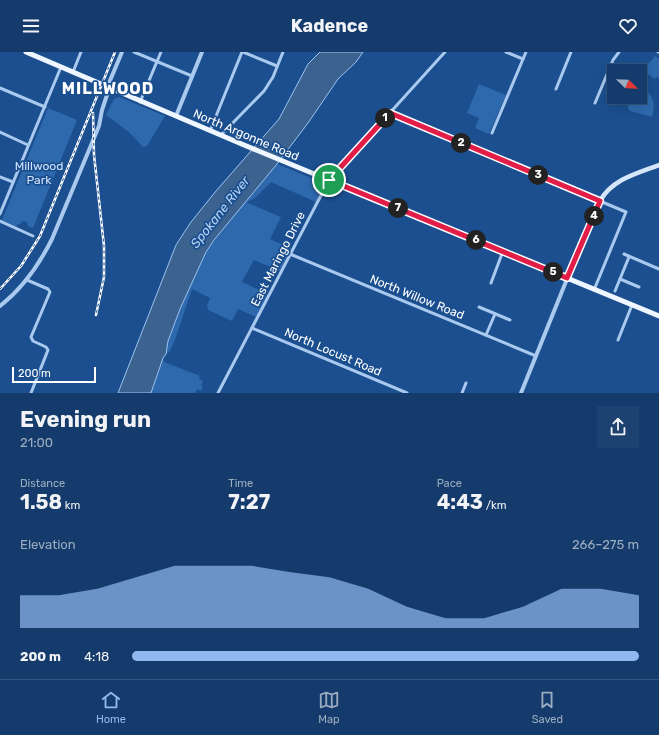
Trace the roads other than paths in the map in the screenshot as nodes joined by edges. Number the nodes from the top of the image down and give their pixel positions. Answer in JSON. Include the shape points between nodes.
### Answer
{"nodes":[{"id":1,"x":26,"y":52,"type":"edge"},
{"id":2,"x":81,"y":52,"type":"edge"},
{"id":3,"x":122,"y":52,"type":"edge"},
{"id":4,"x":134,"y":52,"type":"edge"},
{"id":5,"x":161,"y":52,"type":"edge"},
{"id":6,"x":202,"y":52,"type":"edge"},
{"id":7,"x":242,"y":52,"type":"edge"},
{"id":8,"x":283,"y":52,"type":"edge"},
{"id":9,"x":445,"y":52,"type":"edge"},
{"id":10,"x":506,"y":52,"type":"edge"},
{"id":11,"x":526,"y":52,"type":"edge"},
{"id":12,"x":571,"y":52,"type":"edge"},
{"id":13,"x":619,"y":52,"type":"edge"},
{"id":14,"x":523,"y":59,"type":"junction"},
{"id":15,"x":157,"y":62,"type":"junction"},
{"id":16,"x":277,"y":66,"type":"junction"},
{"id":17,"x":61,"y":67,"type":"junction"},
{"id":18,"x":72,"y":72,"type":"junction"},
{"id":19,"x":192,"y":76,"type":"junction"},
{"id":20,"x":108,"y":87,"type":"junction"},
{"id":21,"x":0,"y":88,"type":"edge"},
{"id":22,"x":556,"y":89,"type":"dead end"},
{"id":23,"x":140,"y":102,"type":"junction"},
{"id":24,"x":595,"y":103,"type":"dead end"},
{"id":25,"x":45,"y":107,"type":"junction"},
{"id":26,"x":390,"y":113,"type":"junction"},
{"id":27,"x":176,"y":116,"type":"junction"},
{"id":28,"x":210,"y":131,"type":"junction"},
{"id":29,"x":0,"y":132,"type":"edge"},
{"id":30,"x":492,"y":133,"type":"dead end"},
{"id":31,"x":221,"y":135,"type":"junction"},
{"id":32,"x":28,"y":145,"type":"junction"},
{"id":33,"x":659,"y":164,"type":"edge"},
{"id":34,"x":0,"y":177,"type":"edge"},
{"id":35,"x":329,"y":180,"type":"junction"},
{"id":36,"x":13,"y":182,"type":"junction"},
{"id":37,"x":600,"y":201,"type":"junction"},
{"id":38,"x":0,"y":214,"type":"edge"},
{"id":39,"x":0,"y":221,"type":"edge"},
{"id":40,"x":33,"y":236,"type":"dead end"},
{"id":41,"x":503,"y":251,"type":"junction"},
{"id":42,"x":290,"y":254,"type":"junction"},
{"id":43,"x":624,"y":254,"type":"dead end"},
{"id":44,"x":629,"y":257,"type":"junction"},
{"id":45,"x":659,"y":269,"type":"edge"},
{"id":46,"x":567,"y":278,"type":"junction"},
{"id":47,"x":620,"y":279,"type":"junction"},
{"id":48,"x":27,"y":280,"type":"junction"},
{"id":49,"x":491,"y":283,"type":"dead end"},
{"id":50,"x":639,"y":287,"type":"dead end"},
{"id":51,"x":594,"y":290,"type":"junction"},
{"id":52,"x":615,"y":291,"type":"dead end"},
{"id":53,"x":632,"y":305,"type":"junction"},
{"id":54,"x":0,"y":306,"type":"edge"},
{"id":55,"x":479,"y":307,"type":"dead end"},
{"id":56,"x":495,"y":314,"type":"junction"},
{"id":57,"x":659,"y":316,"type":"edge"},
{"id":58,"x":510,"y":320,"type":"dead end"},
{"id":59,"x":252,"y":328,"type":"junction"},
{"id":60,"x":486,"y":335,"type":"junction"},
{"id":61,"x":618,"y":340,"type":"dead end"},
{"id":62,"x":536,"y":356,"type":"junction"},
{"id":63,"x":466,"y":383,"type":"dead end"},
{"id":64,"x":31,"y":393,"type":"edge"},
{"id":65,"x":218,"y":393,"type":"edge"},
{"id":66,"x":407,"y":393,"type":"edge"},
{"id":67,"x":462,"y":393,"type":"edge"},
{"id":68,"x":521,"y":393,"type":"edge"}],
"edges":[{"from":1,"to":17,"type":"main road","name":"North Argonne Road"},
{"from":2,"to":18,"type":"street"},
{"from":3,"to":20,"type":"street"},
{"from":4,"to":15,"type":"street"},
{"from":5,"to":15,"type":"street"},
{"from":6,"to":19,"type":"street"},
{"from":7,"to":16,"type":"street"},
{"from":7,"to":28,"type":"street"},
{"from":8,"to":16,"type":"street"},
{"from":9,"to":26,"type":"street","name":"East Maringo Drive"},
{"from":10,"to":14,"type":"street"},
{"from":11,"to":14,"type":"street"},
{"from":12,"to":22,"type":"street"},
{"from":13,"to":24,"type":"street","via":[[613,60]]},
{"from":14,"to":30,"type":"street"},
{"from":15,"to":19,"type":"street"},
{"from":15,"to":23,"type":"street"},
{"from":16,"to":31,"type":"street","via":[[264,91]]},
{"from":17,"to":18,"type":"main road","name":"North Argonne Road"},
{"from":17,"to":25,"type":"street"},
{"from":18,"to":20,"type":"main road","name":"North Argonne Road"},
{"from":19,"to":27,"type":"street"},
{"from":20,"to":23,"type":"main road","name":"North Argonne Road"},
{"from":20,"to":48,"type":"street","via":[[99,126],[57,228],[44,255]]},
{"from":21,"to":25,"type":"street"},
{"from":23,"to":27,"type":"main road","name":"North Argonne Road"},
{"from":25,"to":32,"type":"street"},
{"from":26,"to":35,"type":"street","name":"East Maringo Drive"},
{"from":26,"to":37,"type":"street"},
{"from":27,"to":28,"type":"main road","name":"North Argonne Road"},
{"from":28,"to":31,"type":"main road","name":"North Argonne Road"},
{"from":29,"to":32,"type":"street"},
{"from":31,"to":35,"type":"main road","name":"North Argonne Road"},
{"from":32,"to":36,"type":"street"},
{"from":33,"to":37,"type":"main road","via":[[612,186]]},
{"from":34,"to":36,"type":"street"},
{"from":35,"to":41,"type":"main road","name":"North Argonne Road"},
{"from":35,"to":42,"type":"street","name":"East Maringo Drive"},
{"from":36,"to":38,"type":"street"},
{"from":37,"to":46,"type":"main road"},
{"from":37,"to":51,"type":"street","via":[[626,212]]},
{"from":39,"to":40,"type":"street"},
{"from":41,"to":46,"type":"main road","name":"North Argonne Road"},
{"from":41,"to":49,"type":"street"},
{"from":42,"to":59,"type":"street","name":"East Maringo Drive"},
{"from":42,"to":60,"type":"street","name":"North Willow Road"},
{"from":43,"to":44,"type":"street"},
{"from":44,"to":45,"type":"street"},
{"from":44,"to":47,"type":"street"},
{"from":46,"to":51,"type":"main road","name":"North Argonne Road"},
{"from":46,"to":62,"type":"street"},
{"from":47,"to":50,"type":"street"},
{"from":47,"to":52,"type":"street"},
{"from":48,"to":54,"type":"street"},
{"from":48,"to":64,"type":"street","via":[[50,291],[32,336],[32,340],[48,349],[48,353]]},
{"from":51,"to":53,"type":"main road","name":"North Argonne Road"},
{"from":53,"to":57,"type":"main road","name":"North Argonne Road"},
{"from":53,"to":61,"type":"street"},
{"from":55,"to":56,"type":"street"},
{"from":56,"to":58,"type":"street"},
{"from":56,"to":60,"type":"street"},
{"from":59,"to":65,"type":"street","name":"East Maringo Drive"},
{"from":59,"to":66,"type":"street","name":"North Locust Road"},
{"from":60,"to":62,"type":"street","name":"North Willow Road"},
{"from":62,"to":68,"type":"street"},
{"from":63,"to":67,"type":"street"}]}
